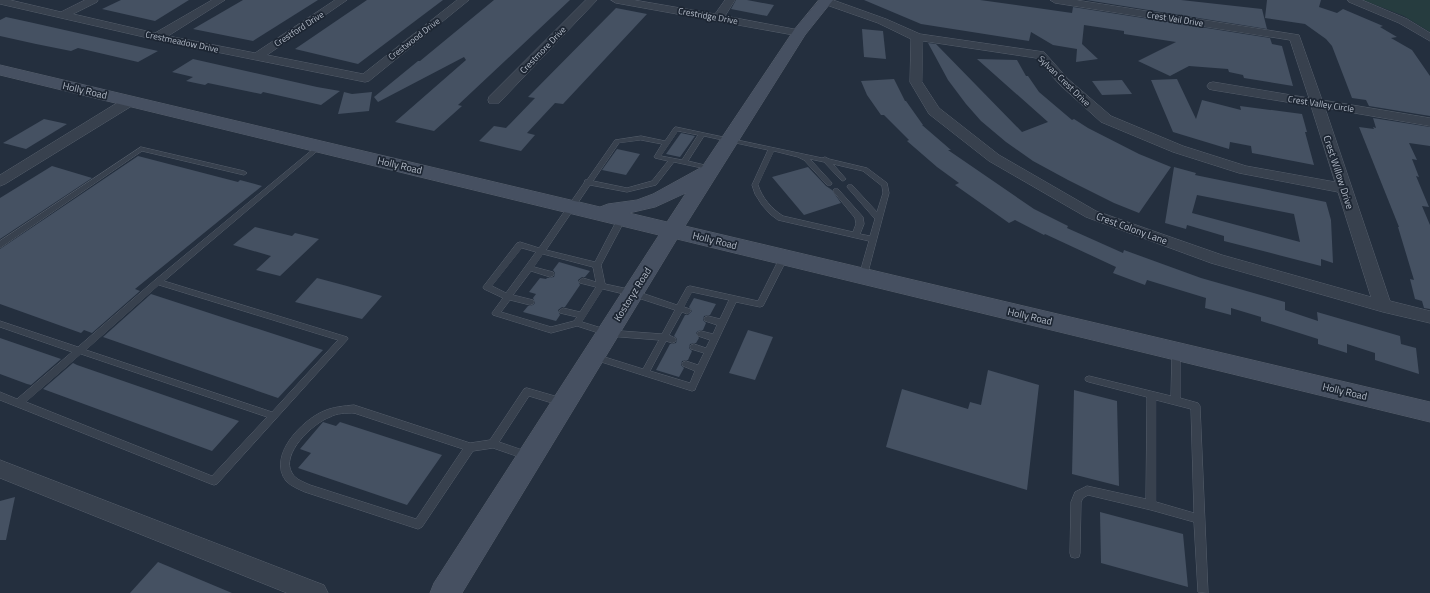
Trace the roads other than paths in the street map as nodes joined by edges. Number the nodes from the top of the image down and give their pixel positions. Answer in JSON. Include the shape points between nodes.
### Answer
{"nodes":[{"id":1,"x":93,"y":0,"type":"edge"},
{"id":2,"x":220,"y":0,"type":"edge"},
{"id":3,"x":342,"y":0,"type":"edge"},
{"id":4,"x":464,"y":0,"type":"edge"},
{"id":5,"x":592,"y":0,"type":"edge"},
{"id":6,"x":616,"y":0,"type":"edge"},
{"id":7,"x":730,"y":0,"type":"edge"},
{"id":8,"x":1055,"y":0,"type":"edge"},
{"id":9,"x":1353,"y":0,"type":"edge"},
{"id":10,"x":0,"y":1,"type":"edge"},
{"id":11,"x":826,"y":1,"type":"edge"},
{"id":12,"x":63,"y":15,"type":"junction"},
{"id":13,"x":718,"y":18,"type":"junction"},
{"id":14,"x":799,"y":33,"type":"junction"},
{"id":15,"x":157,"y":36,"type":"junction"},
{"id":16,"x":917,"y":37,"type":"junction"},
{"id":17,"x":1295,"y":37,"type":"joint"},
{"id":18,"x":1430,"y":38,"type":"edge"},
{"id":19,"x":256,"y":57,"type":"junction"},
{"id":20,"x":0,"y":70,"type":"edge"},
{"id":21,"x":364,"y":78,"type":"joint"},
{"id":22,"x":1213,"y":86,"type":"dead end"},
{"id":23,"x":130,"y":100,"type":"junction"},
{"id":24,"x":494,"y":100,"type":"dead end"},
{"id":25,"x":1317,"y":103,"type":"junction"},
{"id":26,"x":1430,"y":122,"type":"edge"},
{"id":27,"x":702,"y":134,"type":"junction"},
{"id":28,"x":729,"y":140,"type":"junction"},
{"id":29,"x":320,"y":146,"type":"junction"},
{"id":30,"x":667,"y":146,"type":"junction"},
{"id":31,"x":772,"y":149,"type":"junction"},
{"id":32,"x":798,"y":153,"type":"junction"},
{"id":33,"x":826,"y":159,"type":"junction"},
{"id":34,"x":672,"y":160,"type":"junction"},
{"id":35,"x":683,"y":163,"type":"junction"},
{"id":36,"x":711,"y":168,"type":"junction"},
{"id":37,"x":244,"y":173,"type":"dead end"},
{"id":38,"x":843,"y":179,"type":"dead end"},
{"id":39,"x":0,"y":181,"type":"edge"},
{"id":40,"x":587,"y":182,"type":"junction"},
{"id":41,"x":829,"y":183,"type":"dead end"},
{"id":42,"x":850,"y":187,"type":"dead end"},
{"id":43,"x":1344,"y":188,"type":"junction"},
{"id":44,"x":836,"y":191,"type":"dead end"},
{"id":45,"x":572,"y":206,"type":"junction"},
{"id":46,"x":595,"y":212,"type":"junction"},
{"id":47,"x":622,"y":218,"type":"junction"},
{"id":48,"x":878,"y":218,"type":"junction"},
{"id":49,"x":673,"y":230,"type":"junction"},
{"id":50,"x":856,"y":235,"type":"junction"},
{"id":51,"x":873,"y":239,"type":"junction"},
{"id":52,"x":0,"y":245,"type":"edge"},
{"id":53,"x":541,"y":250,"type":"junction"},
{"id":54,"x":784,"y":257,"type":"junction"},
{"id":55,"x":597,"y":265,"type":"junction"},
{"id":56,"x":529,"y":268,"type":"junction"},
{"id":57,"x":550,"y":274,"type":"dead end"},
{"id":58,"x":863,"y":276,"type":"junction"},
{"id":59,"x":583,"y":281,"type":"dead end"},
{"id":60,"x":158,"y":282,"type":"junction"},
{"id":61,"x":600,"y":286,"type":"junction"},
{"id":62,"x":633,"y":293,"type":"junction"},
{"id":63,"x":508,"y":297,"type":"junction"},
{"id":64,"x":734,"y":298,"type":"junction"},
{"id":65,"x":530,"y":302,"type":"dead end"},
{"id":66,"x":1383,"y":306,"type":"junction"},
{"id":67,"x":683,"y":309,"type":"junction"},
{"id":68,"x":563,"y":311,"type":"dead end"},
{"id":69,"x":582,"y":315,"type":"junction"},
{"id":70,"x":1430,"y":317,"type":"edge"},
{"id":71,"x":708,"y":319,"type":"dead end"},
{"id":72,"x":576,"y":323,"type":"junction"},
{"id":73,"x":722,"y":323,"type":"junction"},
{"id":74,"x":0,"y":324,"type":"edge"},
{"id":75,"x":608,"y":333,"type":"junction"},
{"id":76,"x":701,"y":334,"type":"dead end"},
{"id":77,"x":715,"y":338,"type":"junction"},
{"id":78,"x":668,"y":339,"type":"junction"},
{"id":79,"x":694,"y":347,"type":"dead end"},
{"id":80,"x":78,"y":351,"type":"junction"},
{"id":81,"x":1176,"y":351,"type":"junction"},
{"id":82,"x":709,"y":352,"type":"junction"},
{"id":83,"x":594,"y":357,"type":"junction"},
{"id":84,"x":686,"y":364,"type":"dead end"},
{"id":85,"x":701,"y":369,"type":"junction"},
{"id":86,"x":645,"y":374,"type":"junction"},
{"id":87,"x":1089,"y":379,"type":"dead end"},
{"id":88,"x":1151,"y":395,"type":"junction"},
{"id":89,"x":0,"y":396,"type":"edge"},
{"id":90,"x":1175,"y":401,"type":"junction"},
{"id":91,"x":19,"y":403,"type":"junction"},
{"id":92,"x":565,"y":403,"type":"junction"},
{"id":93,"x":1430,"y":412,"type":"edge"},
{"id":94,"x":274,"y":416,"type":"junction"},
{"id":95,"x":493,"y":444,"type":"junction"},
{"id":96,"x":470,"y":447,"type":"junction"},
{"id":97,"x":531,"y":457,"type":"junction"},
{"id":98,"x":0,"y":469,"type":"edge"},
{"id":99,"x":1151,"y":505,"type":"junction"},
{"id":100,"x":1199,"y":519,"type":"junction"},
{"id":101,"x":1075,"y":553,"type":"dead end"},
{"id":102,"x":1203,"y":592,"type":"dead end"},
{"id":103,"x":316,"y":593,"type":"edge"},
{"id":104,"x":445,"y":593,"type":"edge"}],
"edges":[{"from":1,"to":12,"type":"street"},
{"from":2,"to":15,"type":"street"},
{"from":3,"to":19,"type":"street","name":"Crestford Drive"},
{"from":4,"to":21,"type":"street","name":"Crestwood Drive"},
{"from":5,"to":24,"type":"street","name":"Crestmore Drive"},
{"from":6,"to":13,"type":"street","name":"Crestridge Drive"},
{"from":7,"to":13,"type":"street"},
{"from":8,"to":17,"type":"street","name":"Crest Veil Drive"},
{"from":9,"to":18,"type":"street","via":[[1403,21]]},
{"from":10,"to":12,"type":"street","name":"Crestmeadow Drive"},
{"from":11,"to":14,"type":"main road","name":"Kostoryz Road"},
{"from":11,"to":16,"type":"street","name":"Sylvan Crest Drive","via":[[882,21]]},
{"from":12,"to":15,"type":"street","name":"Crestmeadow Drive"},
{"from":13,"to":14,"type":"street","name":"Crestridge Drive"},
{"from":14,"to":28,"type":"main road","name":"Kostoryz Road"},
{"from":15,"to":19,"type":"street","name":"Crestmeadow Drive"},
{"from":16,"to":43,"type":"street","name":"Sylvan Crest Drive","via":[[1040,55],[1064,82],[1106,119],[1178,149],[1244,170]]},
{"from":16,"to":66,"type":"street","name":"Crest Colony Lane","via":[[916,82],[934,111],[994,158],[1091,214],[1217,259]]},
{"from":17,"to":25,"type":"street","name":"Crest Willow Drive"},
{"from":19,"to":21,"type":"street","name":"Crestmeadow Drive"},
{"from":20,"to":23,"type":"main road","name":"Holly Road"},
{"from":22,"to":25,"type":"street","name":"Crest Valley Circle"},
{"from":23,"to":29,"type":"main road","name":"Holly Road"},
{"from":23,"to":39,"type":"street"},
{"from":25,"to":26,"type":"street","name":"Crest Valley Circle"},
{"from":25,"to":43,"type":"street","name":"Crest Willow Drive"},
{"from":27,"to":28,"type":"lane"},
{"from":27,"to":30,"type":"lane","via":[[676,129],[674,138]]},
{"from":27,"to":35,"type":"lane","via":[[687,152]]},
{"from":28,"to":31,"type":"lane"},
{"from":28,"to":36,"type":"main road","name":"Kostoryz Road"},
{"from":29,"to":45,"type":"main road","name":"Holly Road"},
{"from":29,"to":60,"type":"lane"},
{"from":30,"to":34,"type":"lane","via":[[657,157]]},
{"from":30,"to":40,"type":"lane","via":[[641,138],[617,141]]},
{"from":31,"to":32,"type":"lane"},
{"from":31,"to":50,"type":"lane","via":[[755,188],[777,216]]},
{"from":32,"to":33,"type":"lane"},
{"from":32,"to":41,"type":"lane"},
{"from":33,"to":38,"type":"lane"},
{"from":33,"to":48,"type":"lane","via":[[865,169],[885,185],[886,193]]},
{"from":34,"to":35,"type":"lane"},
{"from":34,"to":40,"type":"lane","via":[[654,183],[634,189],[627,190]]},
{"from":35,"to":36,"type":"lane"},
{"from":36,"to":46,"type":"main road","via":[[656,201]]},
{"from":36,"to":49,"type":"main road","name":"Kostoryz Road"},
{"from":37,"to":52,"type":"lane","via":[[140,149]]},
{"from":40,"to":45,"type":"lane"},
{"from":42,"to":48,"type":"lane"},
{"from":43,"to":66,"type":"street","name":"Crest Willow Drive"},
{"from":44,"to":50,"type":"lane","via":[[859,217],[860,224]]},
{"from":45,"to":46,"type":"main road","name":"Holly Road"},
{"from":45,"to":53,"type":"lane"},
{"from":46,"to":47,"type":"main road","name":"Holly Road"},
{"from":47,"to":49,"type":"main road","name":"Holly Road"},
{"from":47,"to":55,"type":"lane"},
{"from":48,"to":51,"type":"lane"},
{"from":49,"to":54,"type":"main road","name":"Holly Road"},
{"from":49,"to":62,"type":"main road","name":"Kostoryz Road"},
{"from":50,"to":51,"type":"lane"},
{"from":51,"to":58,"type":"lane"},
{"from":53,"to":55,"type":"lane"},
{"from":53,"to":56,"type":"lane"},
{"from":53,"to":63,"type":"lane","via":[[520,245],[487,287]]},
{"from":54,"to":58,"type":"main road","name":"Holly Road"},
{"from":54,"to":64,"type":"lane","via":[[760,304]]},
{"from":55,"to":61,"type":"lane"},
{"from":56,"to":57,"type":"lane"},
{"from":56,"to":63,"type":"lane"},
{"from":58,"to":81,"type":"main road","name":"Holly Road"},
{"from":59,"to":61,"type":"lane"},
{"from":60,"to":80,"type":"lane"},
{"from":60,"to":94,"type":"lane","via":[[344,339]]},
{"from":61,"to":62,"type":"lane"},
{"from":61,"to":69,"type":"lane"},
{"from":62,"to":67,"type":"lane"},
{"from":62,"to":75,"type":"main road","name":"Kostoryz Road"},
{"from":63,"to":65,"type":"lane"},
{"from":63,"to":72,"type":"lane","via":[[496,313],[551,330]]},
{"from":64,"to":67,"type":"lane","via":[[690,289]]},
{"from":64,"to":73,"type":"lane"},
{"from":66,"to":70,"type":"street","name":"Crest Colony Lane"},
{"from":67,"to":78,"type":"lane"},
{"from":68,"to":69,"type":"lane"},
{"from":69,"to":72,"type":"lane"},
{"from":71,"to":73,"type":"lane"},
{"from":72,"to":75,"type":"lane"},
{"from":73,"to":77,"type":"lane"},
{"from":74,"to":80,"type":"lane"},
{"from":75,"to":78,"type":"lane"},
{"from":75,"to":83,"type":"main road","name":"Kostoryz Road"},
{"from":76,"to":77,"type":"lane"},
{"from":77,"to":82,"type":"lane"},
{"from":78,"to":86,"type":"lane","via":[[659,357]]},
{"from":79,"to":82,"type":"lane"},
{"from":80,"to":91,"type":"lane"},
{"from":80,"to":94,"type":"lane"},
{"from":81,"to":90,"type":"lane"},
{"from":81,"to":93,"type":"main road","name":"Holly Road"},
{"from":82,"to":85,"type":"lane"},
{"from":83,"to":86,"type":"lane"},
{"from":83,"to":92,"type":"main road","name":"Kostoryz Road"},
{"from":84,"to":85,"type":"lane"},
{"from":85,"to":86,"type":"lane","via":[[692,387]]},
{"from":87,"to":88,"type":"lane"},
{"from":88,"to":90,"type":"lane"},
{"from":88,"to":99,"type":"lane"},
{"from":89,"to":91,"type":"lane"},
{"from":90,"to":100,"type":"lane","via":[[1195,406]]},
{"from":91,"to":94,"type":"lane","via":[[214,481]]},
{"from":92,"to":95,"type":"lane","via":[[527,392]]},
{"from":92,"to":97,"type":"main road","name":"Kostoryz Road"},
{"from":95,"to":96,"type":"lane"},
{"from":95,"to":97,"type":"lane"},
{"from":96,"to":96,"type":"lane","via":[[354,409],[340,410],[325,414],[311,422],[299,434],[288,450],[286,472],[294,482],[308,490],[418,524]]},
{"from":97,"to":104,"type":"main road","name":"Kostoryz Road"},
{"from":98,"to":103,"type":"street"},
{"from":99,"to":100,"type":"lane"},
{"from":99,"to":101,"type":"lane","via":[[1087,490],[1079,495],[1076,502]]},
{"from":100,"to":102,"type":"lane"}]}
